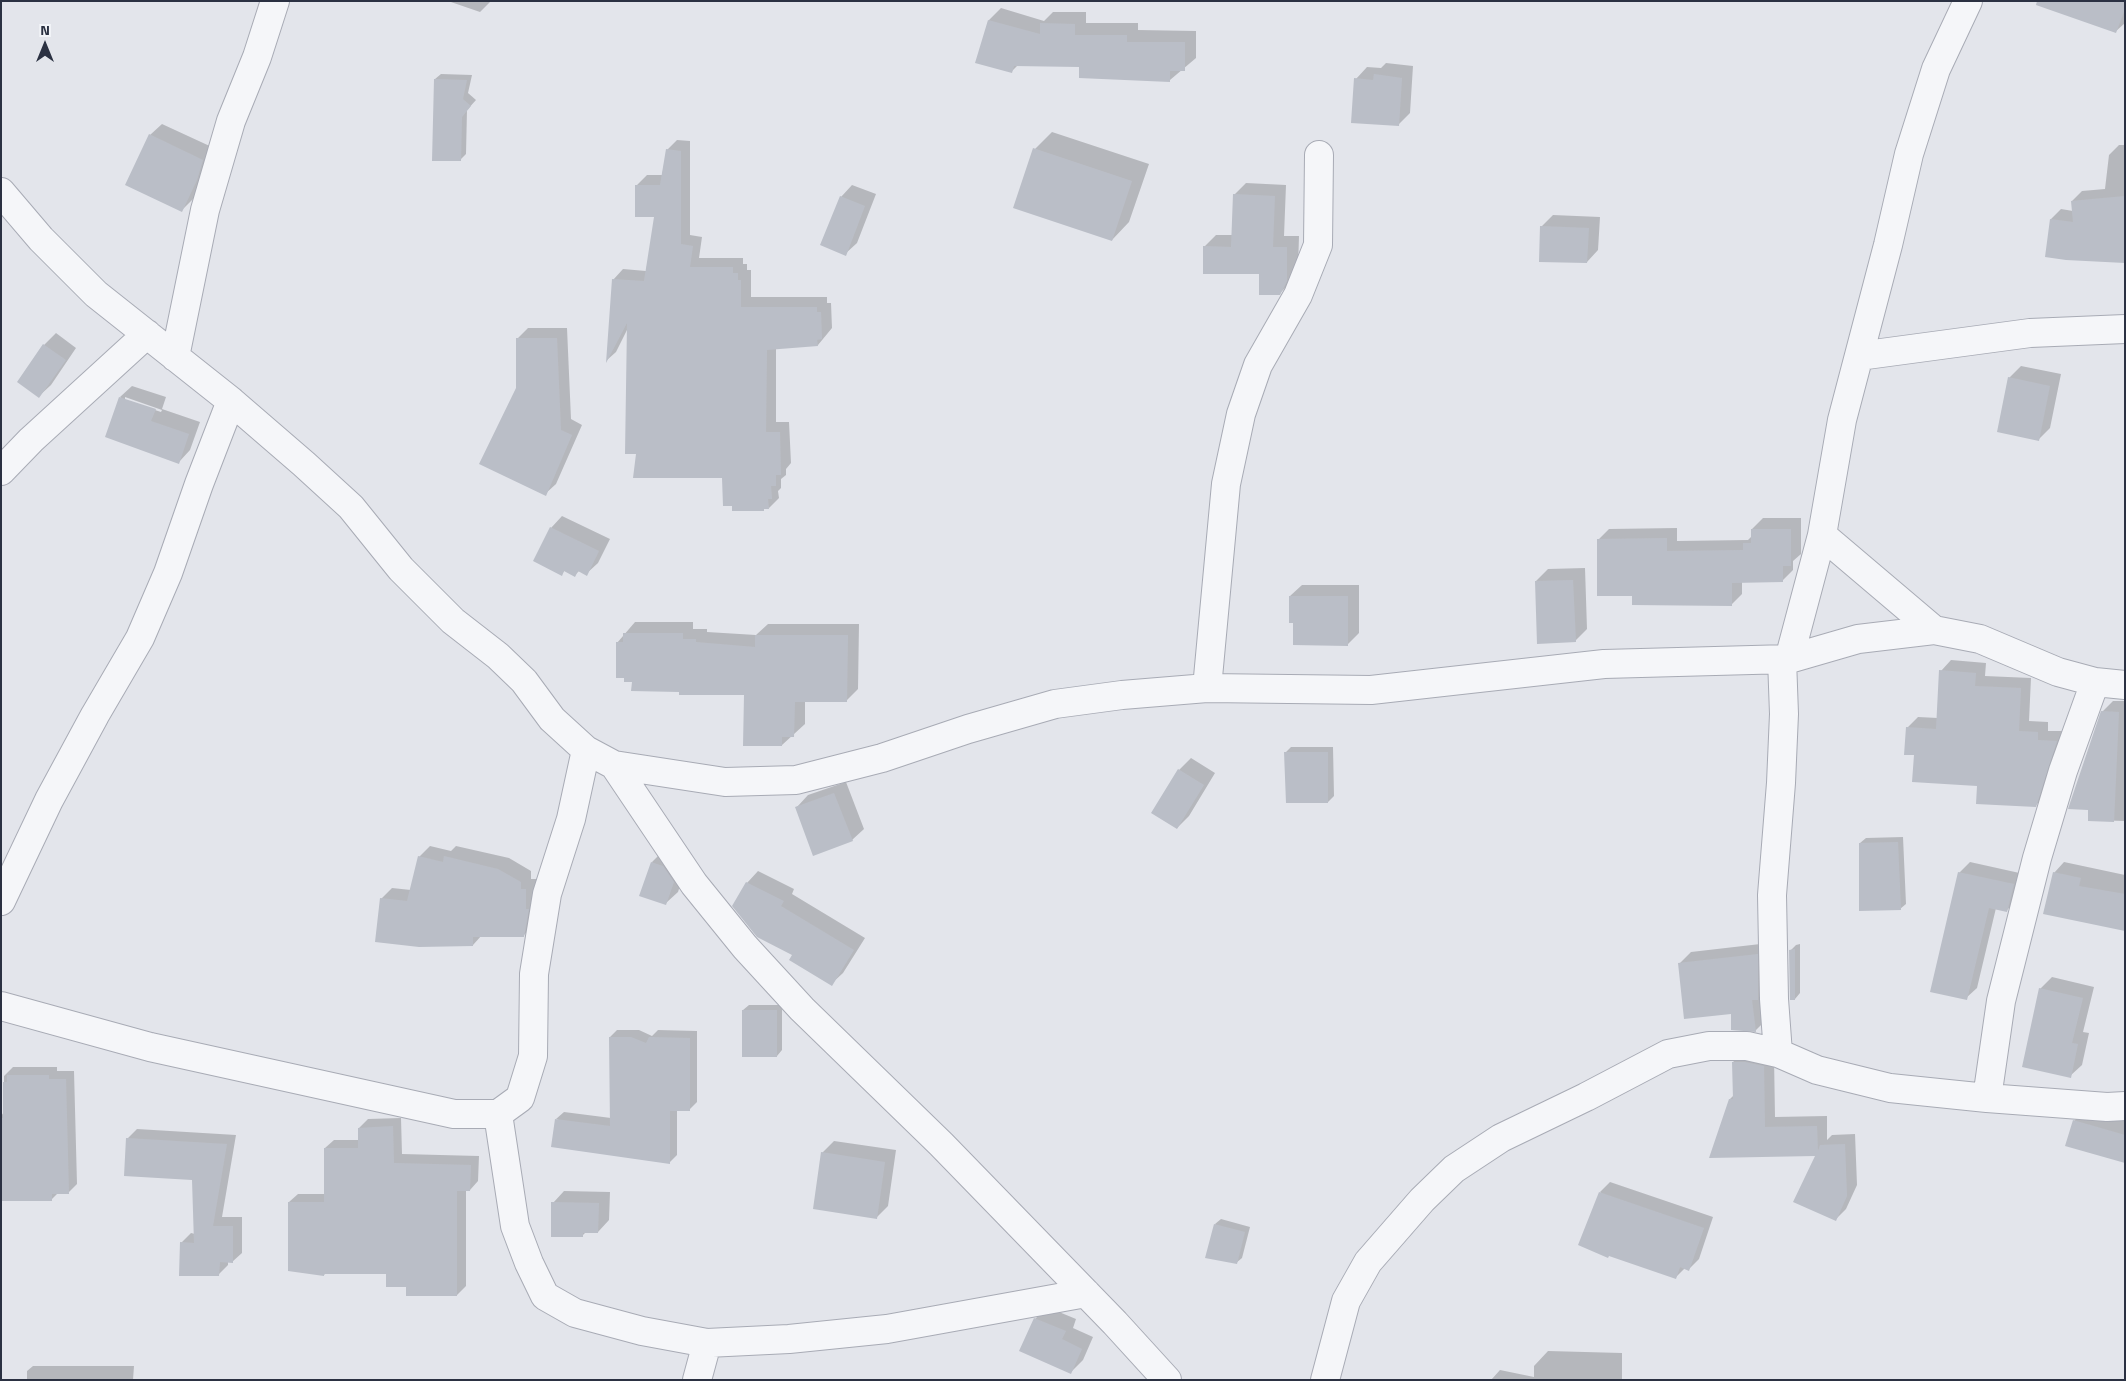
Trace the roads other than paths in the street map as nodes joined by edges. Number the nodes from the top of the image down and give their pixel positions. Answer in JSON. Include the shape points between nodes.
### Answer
{"nodes":[{"id":1,"x":276,"y":1,"type":"edge"},
{"id":2,"x":1968,"y":1,"type":"edge"},
{"id":3,"x":1319,"y":155,"type":"dead end"},
{"id":4,"x":1,"y":192,"type":"edge"},
{"id":5,"x":2125,"y":329,"type":"edge"},
{"id":6,"x":147,"y":334,"type":"junction"},
{"id":7,"x":1859,"y":356,"type":"junction"},
{"id":8,"x":175,"y":357,"type":"junction"},
{"id":9,"x":231,"y":401,"type":"junction"},
{"id":10,"x":1,"y":471,"type":"edge"},
{"id":11,"x":1822,"y":536,"type":"junction"},
{"id":12,"x":1934,"y":630,"type":"junction"},
{"id":13,"x":1786,"y":659,"type":"junction"},
{"id":14,"x":2095,"y":682,"type":"junction"},
{"id":15,"x":2125,"y":685,"type":"edge"},
{"id":16,"x":1207,"y":688,"type":"junction"},
{"id":17,"x":586,"y":750,"type":"junction"},
{"id":18,"x":614,"y":765,"type":"junction"},
{"id":19,"x":1,"y":901,"type":"edge"},
{"id":20,"x":1,"y":1006,"type":"edge"},
{"id":21,"x":1778,"y":1053,"type":"junction"},
{"id":22,"x":1987,"y":1098,"type":"junction"},
{"id":23,"x":2125,"y":1106,"type":"edge"},
{"id":24,"x":498,"y":1114,"type":"junction"},
{"id":25,"x":1086,"y":1294,"type":"junction"},
{"id":26,"x":707,"y":1343,"type":"junction"},
{"id":27,"x":697,"y":1380,"type":"edge"},
{"id":28,"x":1167,"y":1380,"type":"edge"},
{"id":29,"x":1325,"y":1380,"type":"edge"}],
"edges":[{"from":1,"to":8,"type":"street","via":[[231,121],[205,210]]},
{"from":2,"to":7,"type":"street","via":[[1936,70],[1909,154]]},
{"from":3,"to":16,"type":"street","via":[[1318,245],[1298,295],[1258,365],[1241,414],[1226,484]]},
{"from":4,"to":6,"type":"street","via":[[41,239],[96,294]]},
{"from":5,"to":7,"type":"street","via":[[2030,333]]},
{"from":6,"to":8,"type":"street"},
{"from":6,"to":10,"type":"street"},
{"from":7,"to":11,"type":"street","via":[[1842,420]]},
{"from":8,"to":9,"type":"street"},
{"from":9,"to":17,"type":"street","via":[[350,507],[401,569],[453,621],[524,681],[552,719]]},
{"from":9,"to":19,"type":"street","via":[[168,573],[140,638],[49,800]]},
{"from":11,"to":12,"type":"street"},
{"from":11,"to":13,"type":"street"},
{"from":12,"to":13,"type":"street","via":[[1858,639]]},
{"from":12,"to":14,"type":"street","via":[[1980,639],[2058,672]]},
{"from":13,"to":16,"type":"street","via":[[1604,664],[1371,690]]},
{"from":13,"to":21,"type":"street","via":[[1772,895]]},
{"from":14,"to":15,"type":"street"},
{"from":14,"to":22,"type":"street","via":[[2063,770],[2038,858],[2001,1001]]},
{"from":16,"to":18,"type":"street","via":[[1055,704],[882,758],[796,780],[725,782]]},
{"from":17,"to":18,"type":"street"},
{"from":17,"to":24,"type":"street","via":[[571,819],[547,894],[534,974],[533,1056],[520,1098]]},
{"from":18,"to":25,"type":"street","via":[[694,884],[744,947]]},
{"from":20,"to":24,"type":"street","via":[[150,1047],[454,1114]]},
{"from":21,"to":22,"type":"street","via":[[1817,1070],[1890,1088]]},
{"from":21,"to":29,"type":"street","via":[[1747,1046],[1709,1046],[1668,1054],[1501,1138],[1454,1169],[1368,1262],[1346,1301]]},
{"from":22,"to":23,"type":"street"},
{"from":24,"to":26,"type":"street","via":[[515,1226],[545,1296],[575,1313],[642,1331]]},
{"from":25,"to":26,"type":"street","via":[[887,1329]]},
{"from":25,"to":28,"type":"street"},
{"from":26,"to":27,"type":"street"}]}
